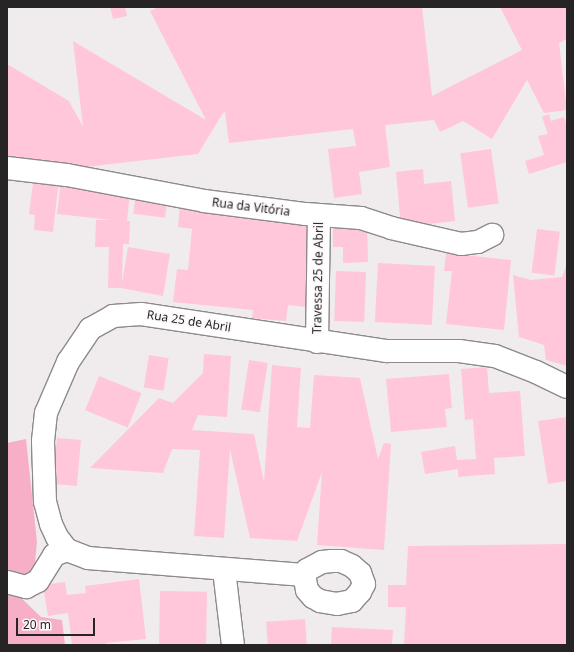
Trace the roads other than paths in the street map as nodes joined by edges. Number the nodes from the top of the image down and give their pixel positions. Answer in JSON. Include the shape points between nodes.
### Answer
{"nodes":[{"id":1,"x":7,"y":168,"type":"edge"},
{"id":2,"x":319,"y":214,"type":"junction"},
{"id":3,"x":492,"y":235,"type":"dead end"},
{"id":4,"x":317,"y":342,"type":"junction"},
{"id":5,"x":567,"y":387,"type":"edge"},
{"id":6,"x":67,"y":550,"type":"junction"},
{"id":7,"x":224,"y":570,"type":"junction"},
{"id":8,"x":304,"y":575,"type":"dead end"},
{"id":9,"x":7,"y":582,"type":"edge"},
{"id":10,"x":233,"y":645,"type":"edge"}],
"edges":[{"from":1,"to":2,"type":"street","name":"Rua da Vitória","via":[[67,176],[204,201]]},
{"from":2,"to":3,"type":"street","name":"Rua da Vitória","via":[[360,218],[461,244],[478,242]]},
{"from":2,"to":4,"type":"street","name":"Travessa 25 de Abril"},
{"from":4,"to":5,"type":"street","name":"Rua 25 de Abril","via":[[387,352],[459,351],[495,356]]},
{"from":4,"to":6,"type":"street","name":"Rua 25 de Abril","via":[[141,314],[113,316],[90,329],[68,362],[46,413],[43,441],[45,502],[51,524]]},
{"from":6,"to":7,"type":"street","via":[[88,558]]},
{"from":6,"to":9,"type":"street","via":[[54,555],[38,582],[26,587]]},
{"from":7,"to":8,"type":"street"},
{"from":7,"to":10,"type":"street"}]}
